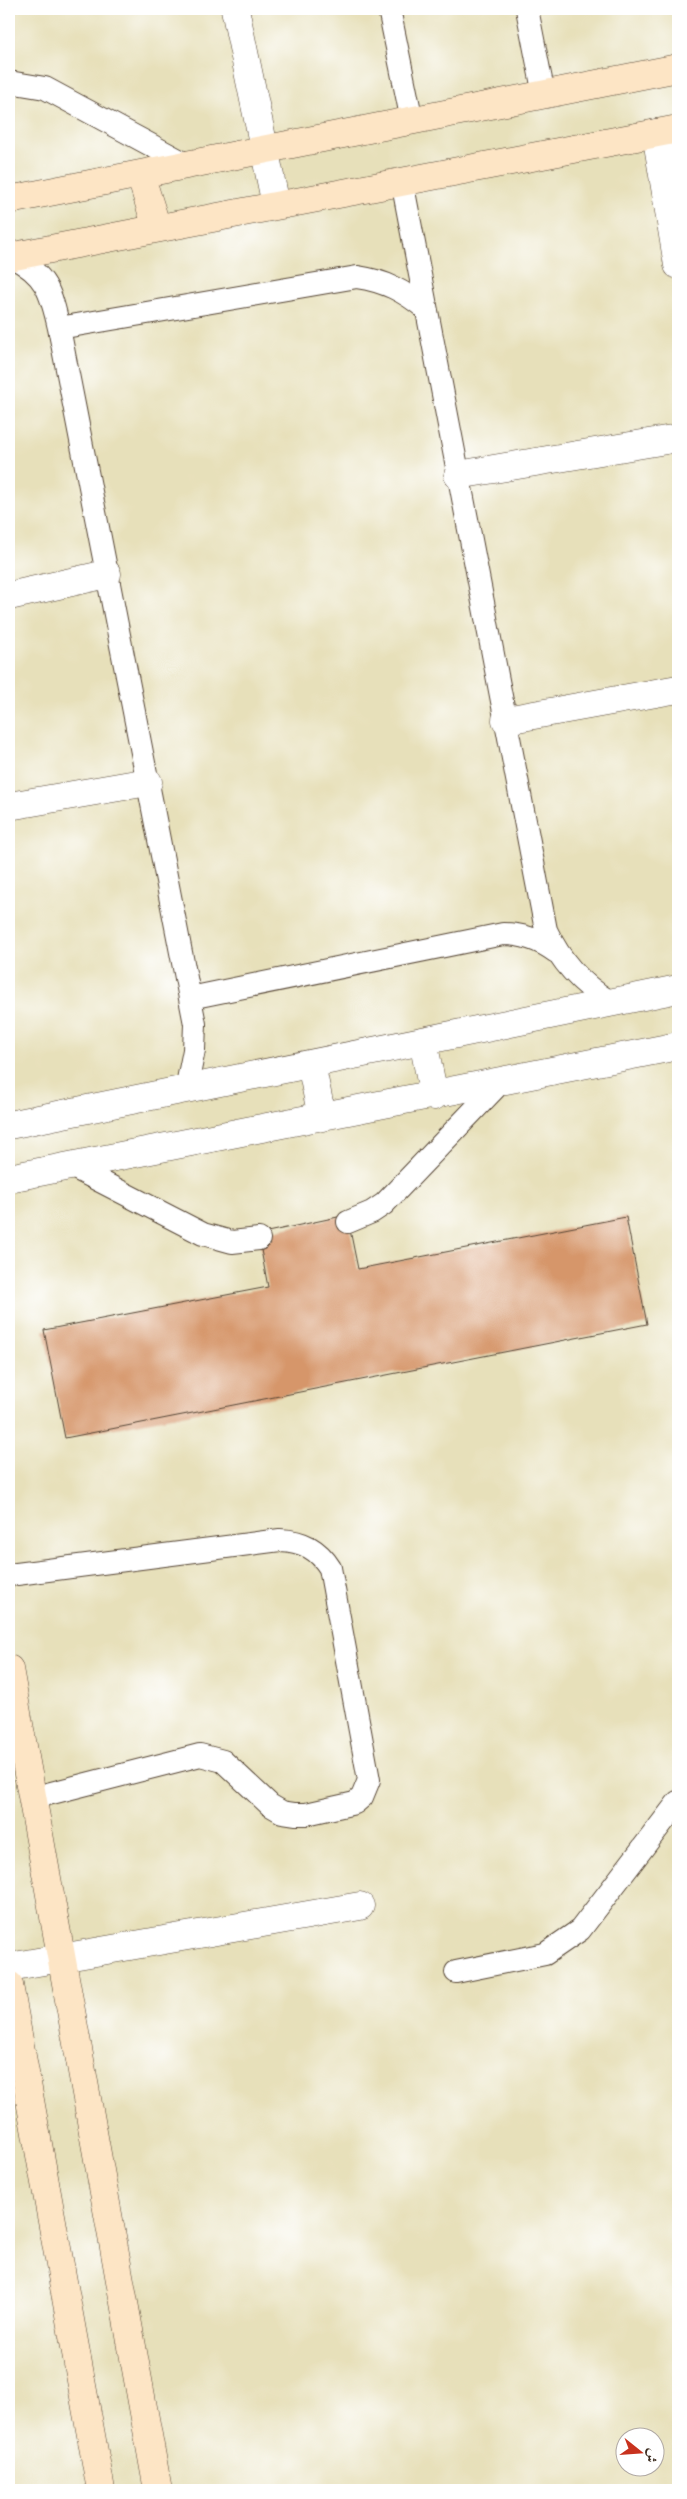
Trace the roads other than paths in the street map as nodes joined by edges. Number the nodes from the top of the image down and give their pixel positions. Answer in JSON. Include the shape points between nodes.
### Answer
{"nodes":[{"id":1,"x":235,"y":9,"type":"edge"},
{"id":2,"x":389,"y":9,"type":"edge"},
{"id":3,"x":527,"y":9,"type":"edge"},
{"id":4,"x":678,"y":68,"type":"edge"},
{"id":5,"x":9,"y":82,"type":"edge"},
{"id":6,"x":544,"y":95,"type":"junction"},
{"id":7,"x":412,"y":121,"type":"junction"},
{"id":8,"x":667,"y":131,"type":"edge"},
{"id":9,"x":264,"y":150,"type":"junction"},
{"id":10,"x":186,"y":164,"type":"junction"},
{"id":11,"x":140,"y":174,"type":"junction"},
{"id":12,"x":402,"y":181,"type":"junction"},
{"id":13,"x":9,"y":200,"type":"edge"},
{"id":14,"x":276,"y":205,"type":"junction"},
{"id":15,"x":157,"y":228,"type":"junction"},
{"id":16,"x":10,"y":257,"type":"edge"},
{"id":17,"x":678,"y":265,"type":"edge"},
{"id":18,"x":426,"y":309,"type":"junction"},
{"id":19,"x":59,"y":328,"type":"junction"},
{"id":20,"x":678,"y":438,"type":"edge"},
{"id":21,"x":458,"y":475,"type":"junction"},
{"id":22,"x":107,"y":574,"type":"junction"},
{"id":23,"x":9,"y":596,"type":"edge"},
{"id":24,"x":678,"y":689,"type":"edge"},
{"id":25,"x":506,"y":720,"type":"junction"},
{"id":26,"x":148,"y":782,"type":"junction"},
{"id":27,"x":9,"y":806,"type":"edge"},
{"id":28,"x":556,"y":952,"type":"junction"},
{"id":29,"x":678,"y":990,"type":"edge"},
{"id":30,"x":190,"y":998,"type":"junction"},
{"id":31,"x":610,"y":1002,"type":"junction"},
{"id":32,"x":424,"y":1041,"type":"junction"},
{"id":33,"x":678,"y":1046,"type":"edge"},
{"id":34,"x":311,"y":1064,"type":"junction"},
{"id":35,"x":500,"y":1083,"type":"junction"},
{"id":36,"x":186,"y":1090,"type":"junction"},
{"id":37,"x":434,"y":1096,"type":"junction"},
{"id":38,"x":322,"y":1117,"type":"junction"},
{"id":39,"x":9,"y":1126,"type":"edge"},
{"id":40,"x":69,"y":1165,"type":"junction"},
{"id":41,"x":9,"y":1178,"type":"edge"},
{"id":42,"x":348,"y":1222,"type":"dead end"},
{"id":43,"x":259,"y":1239,"type":"dead end"},
{"id":44,"x":9,"y":1575,"type":"edge"},
{"id":45,"x":9,"y":1668,"type":"edge"},
{"id":46,"x":32,"y":1798,"type":"junction"},
{"id":47,"x":678,"y":1802,"type":"edge"},
{"id":48,"x":360,"y":1906,"type":"dead end"},
{"id":49,"x":61,"y":1958,"type":"junction"},
{"id":50,"x":9,"y":1967,"type":"edge"},
{"id":51,"x":456,"y":1972,"type":"dead end"},
{"id":52,"x":9,"y":1985,"type":"edge"},
{"id":53,"x":101,"y":2490,"type":"edge"},
{"id":54,"x":158,"y":2490,"type":"edge"}],
"edges":[{"from":1,"to":9,"type":"street"},
{"from":2,"to":7,"type":"lane"},
{"from":3,"to":6,"type":"lane"},
{"from":4,"to":6,"type":"street"},
{"from":5,"to":10,"type":"lane","via":[[45,88]]},
{"from":6,"to":7,"type":"street"},
{"from":7,"to":9,"type":"street"},
{"from":8,"to":12,"type":"street"},
{"from":8,"to":17,"type":"street"},
{"from":9,"to":10,"type":"street"},
{"from":9,"to":14,"type":"street"},
{"from":10,"to":11,"type":"street"},
{"from":11,"to":13,"type":"street"},
{"from":11,"to":15,"type":"street"},
{"from":12,"to":14,"type":"street"},
{"from":12,"to":18,"type":"lane"},
{"from":14,"to":15,"type":"street"},
{"from":15,"to":16,"type":"street"},
{"from":16,"to":19,"type":"lane","via":[[29,265],[42,278],[50,291]]},
{"from":18,"to":19,"type":"lane","via":[[408,294],[388,284],[356,277]]},
{"from":18,"to":21,"type":"lane"},
{"from":19,"to":22,"type":"lane"},
{"from":20,"to":21,"type":"street"},
{"from":21,"to":25,"type":"lane"},
{"from":22,"to":23,"type":"street"},
{"from":22,"to":26,"type":"lane"},
{"from":24,"to":25,"type":"street"},
{"from":25,"to":28,"type":"lane","via":[[546,930]]},
{"from":26,"to":27,"type":"street"},
{"from":26,"to":30,"type":"lane"},
{"from":28,"to":30,"type":"lane","via":[[527,936],[503,934]]},
{"from":28,"to":31,"type":"lane","via":[[591,991]]},
{"from":29,"to":31,"type":"street"},
{"from":30,"to":36,"type":"lane","via":[[195,1024],[194,1050]]},
{"from":31,"to":32,"type":"street"},
{"from":32,"to":34,"type":"street"},
{"from":32,"to":37,"type":"street"},
{"from":33,"to":35,"type":"street"},
{"from":34,"to":36,"type":"street"},
{"from":34,"to":38,"type":"street"},
{"from":35,"to":37,"type":"street"},
{"from":35,"to":42,"type":"lane","via":[[384,1204]]},
{"from":36,"to":39,"type":"street"},
{"from":37,"to":38,"type":"street"},
{"from":38,"to":40,"type":"street"},
{"from":40,"to":41,"type":"street"},
{"from":40,"to":43,"type":"lane","via":[[203,1234],[232,1242]]},
{"from":44,"to":46,"type":"lane","via":[[280,1540],[304,1543],[330,1568],[369,1780],[362,1797],[355,1803],[295,1814],[282,1812],[270,1805],[224,1760],[200,1755]]},
{"from":45,"to":46,"type":"street"},
{"from":46,"to":49,"type":"street"},
{"from":47,"to":51,"type":"lane","via":[[580,1930],[545,1954]]},
{"from":48,"to":49,"type":"street"},
{"from":49,"to":50,"type":"street"},
{"from":49,"to":54,"type":"street"},
{"from":52,"to":53,"type":"street"}]}
